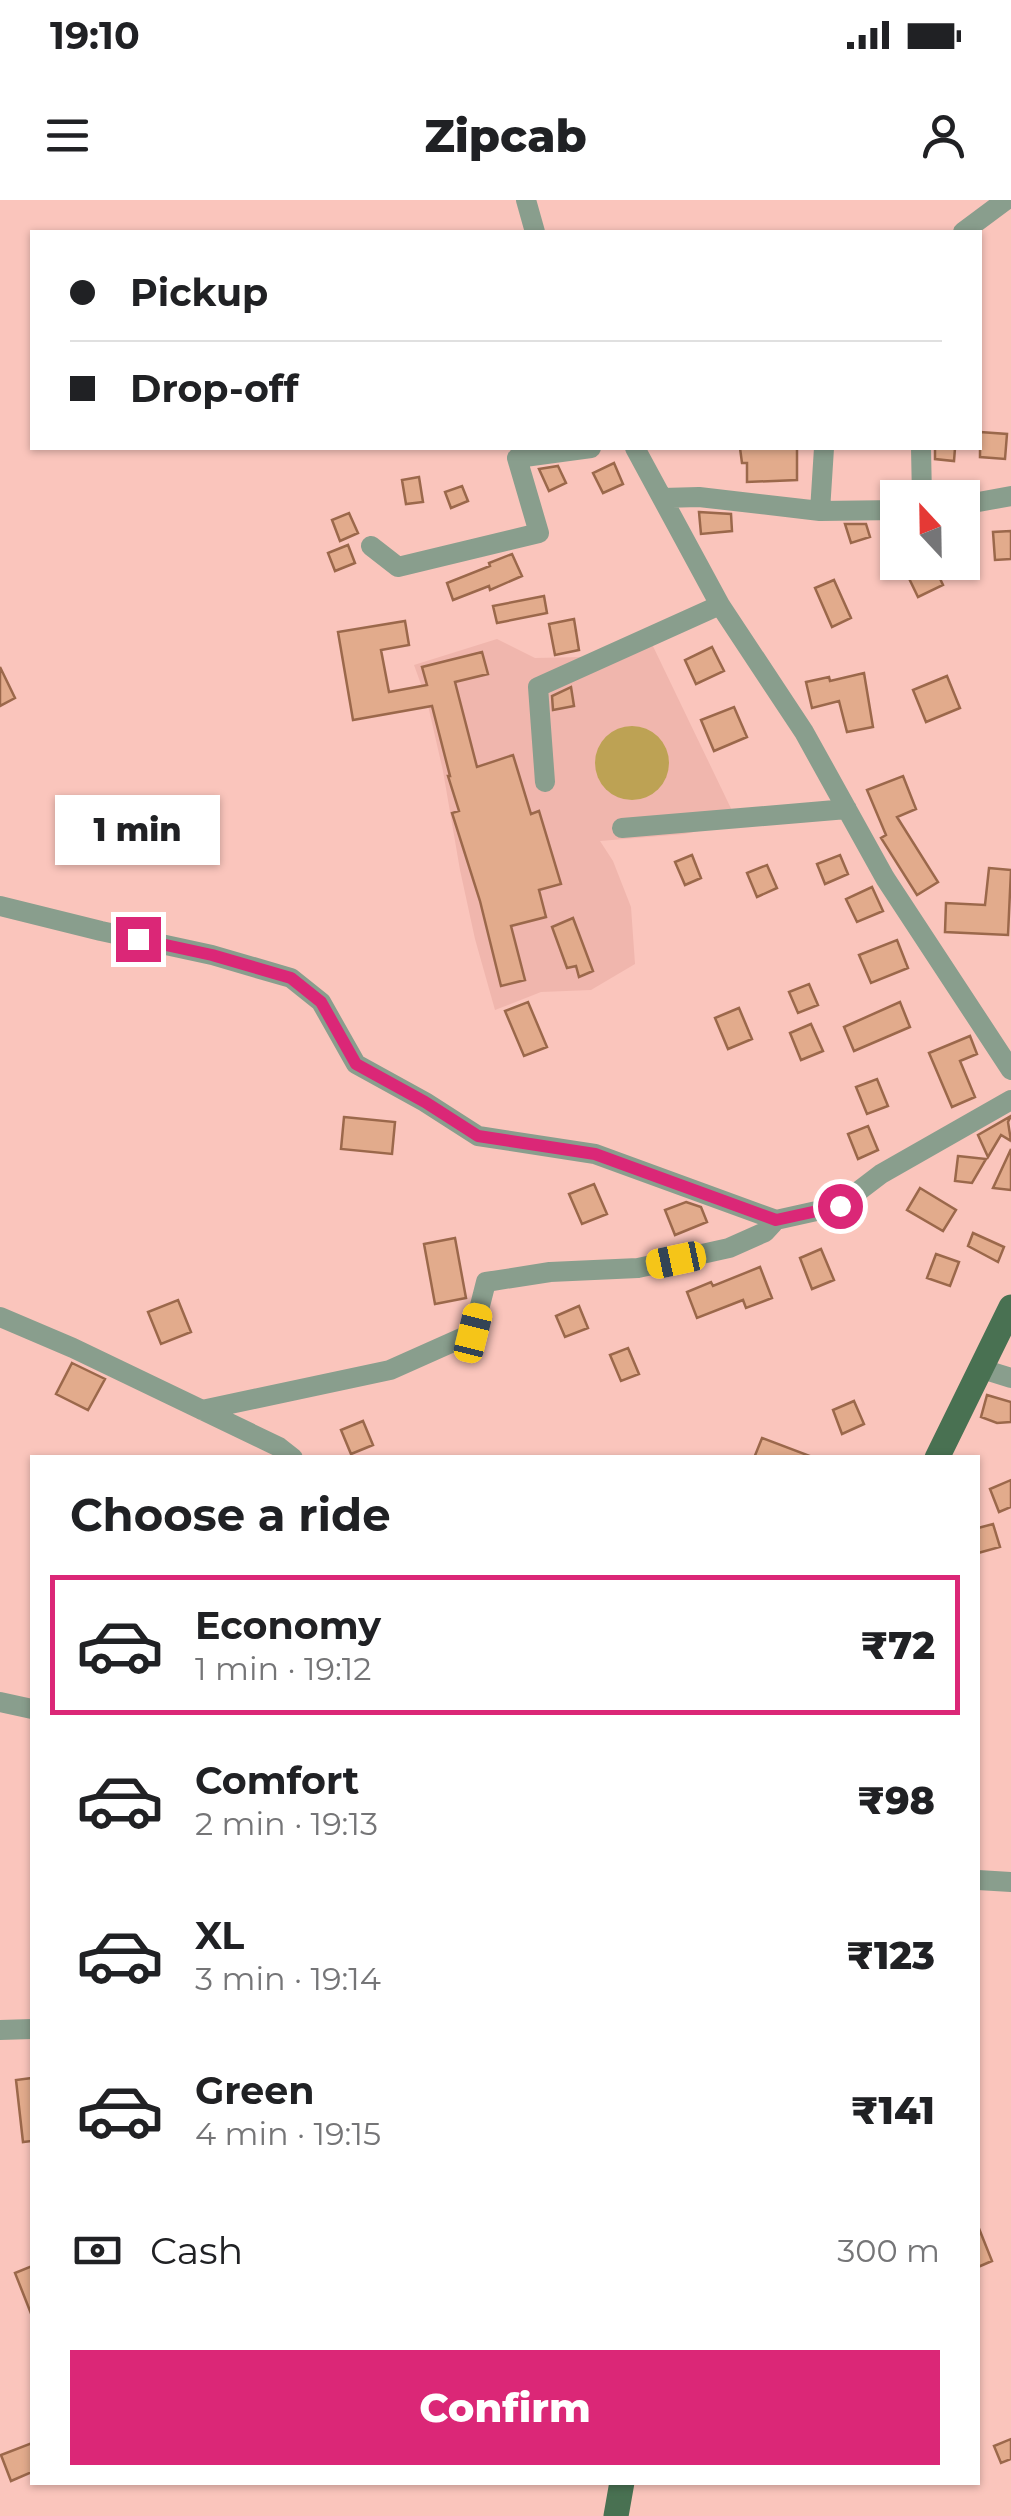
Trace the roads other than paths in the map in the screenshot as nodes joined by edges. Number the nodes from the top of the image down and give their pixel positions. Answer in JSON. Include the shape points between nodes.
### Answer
{"nodes":[{"id":1,"x":526,"y":200,"type":"edge"},
{"id":2,"x":1006,"y":200,"type":"edge"},
{"id":3,"x":534,"y":230,"type":"edge"},
{"id":4,"x":966,"y":230,"type":"edge"},
{"id":5,"x":576,"y":450,"type":"edge"},
{"id":6,"x":636,"y":450,"type":"edge"},
{"id":7,"x":824,"y":450,"type":"edge"},
{"id":8,"x":921,"y":450,"type":"edge"},
{"id":9,"x":922,"y":480,"type":"edge"},
{"id":10,"x":1011,"y":496,"type":"edge"},
{"id":11,"x":662,"y":498,"type":"junction"},
{"id":12,"x":980,"y":502,"type":"edge"},
{"id":13,"x":880,"y":510,"type":"edge"},
{"id":14,"x":820,"y":511,"type":"junction"},
{"id":15,"x":372,"y":546,"type":"dead end"},
{"id":16,"x":720,"y":605,"type":"junction"},
{"id":17,"x":545,"y":782,"type":"dead end"},
{"id":18,"x":846,"y":808,"type":"junction"},
{"id":19,"x":622,"y":828,"type":"dead end"},
{"id":20,"x":0,"y":906,"type":"edge"},
{"id":21,"x":1011,"y":1070,"type":"edge"},
{"id":22,"x":1011,"y":1100,"type":"edge"},
{"id":23,"x":776,"y":1220,"type":"junction"},
{"id":24,"x":1011,"y":1307,"type":"edge"},
{"id":25,"x":0,"y":1317,"type":"edge"},
{"id":26,"x":980,"y":1368,"type":"junction"},
{"id":27,"x":1011,"y":1378,"type":"edge"},
{"id":28,"x":202,"y":1410,"type":"junction"},
{"id":29,"x":289,"y":1455,"type":"edge"},
{"id":30,"x":939,"y":1455,"type":"edge"},
{"id":31,"x":0,"y":1702,"type":"edge"},
{"id":32,"x":30,"y":1709,"type":"edge"},
{"id":33,"x":980,"y":1880,"type":"edge"},
{"id":34,"x":1011,"y":1882,"type":"edge"},
{"id":35,"x":30,"y":2029,"type":"edge"},
{"id":36,"x":0,"y":2030,"type":"edge"},
{"id":37,"x":621,"y":2485,"type":"edge"},
{"id":38,"x":616,"y":2516,"type":"edge"}],
"edges":[{"from":1,"to":3,"type":"street"},
{"from":2,"to":4,"type":"street"},
{"from":5,"to":15,"type":"street","via":[[518,458],[539,533],[398,567]]},
{"from":6,"to":11,"type":"street"},
{"from":7,"to":14,"type":"street"},
{"from":8,"to":9,"type":"street"},
{"from":10,"to":12,"type":"street"},
{"from":11,"to":14,"type":"street"},
{"from":11,"to":16,"type":"street"},
{"from":13,"to":14,"type":"street"},
{"from":16,"to":17,"type":"street","via":[[538,686]]},
{"from":16,"to":18,"type":"street"},
{"from":18,"to":19,"type":"street"},
{"from":18,"to":21,"type":"street"},
{"from":20,"to":23,"type":"street","via":[[291,978],[321,1002],[356,1064],[478,1136],[595,1154]]},
{"from":22,"to":23,"type":"street","via":[[881,1174],[840,1206]]},
{"from":23,"to":28,"type":"street","via":[[729,1248],[638,1268],[486,1282],[473,1333],[414,1361]]},
{"from":24,"to":26,"type":"main road"},
{"from":25,"to":28,"type":"street"},
{"from":26,"to":27,"type":"street"},
{"from":26,"to":30,"type":"main road"},
{"from":28,"to":29,"type":"street"},
{"from":31,"to":32,"type":"street"},
{"from":33,"to":34,"type":"street"},
{"from":35,"to":36,"type":"street"},
{"from":37,"to":38,"type":"main road"}]}
